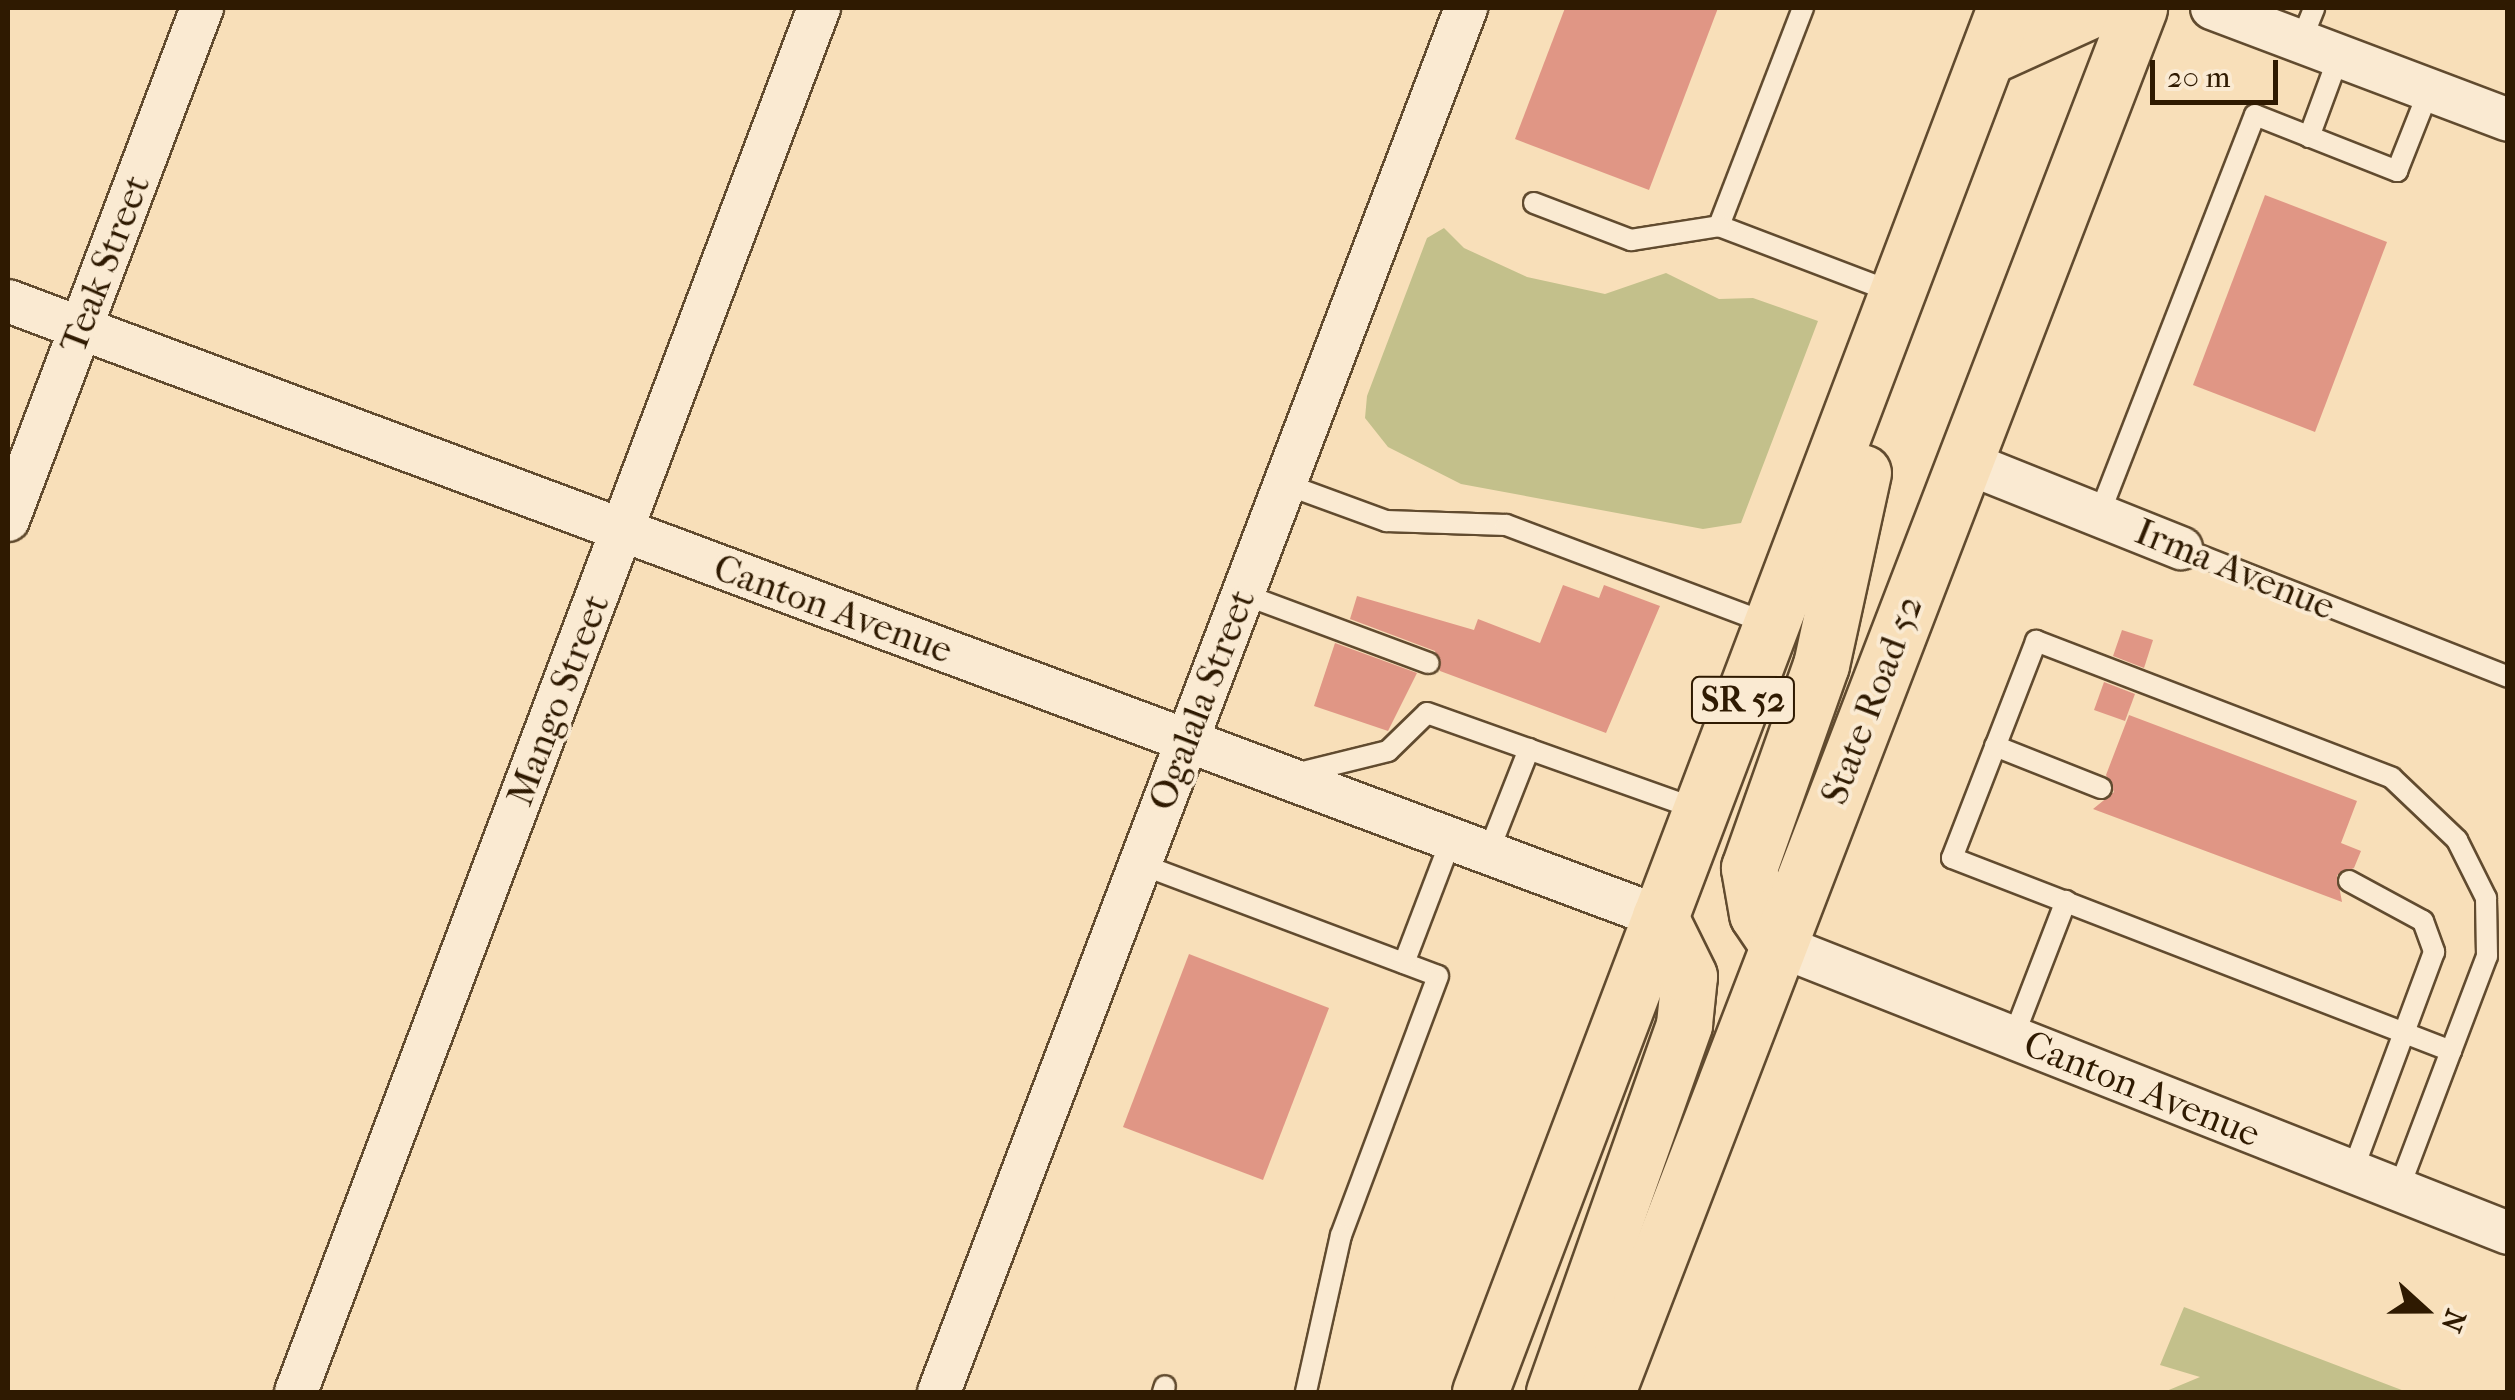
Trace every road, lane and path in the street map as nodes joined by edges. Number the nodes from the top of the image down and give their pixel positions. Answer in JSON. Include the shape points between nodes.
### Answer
{"nodes":[{"id":1,"x":202,"y":8,"type":"edge"},
{"id":2,"x":820,"y":8,"type":"edge"},
{"id":3,"x":1466,"y":8,"type":"edge"},
{"id":4,"x":1802,"y":8,"type":"edge"},
{"id":5,"x":2095,"y":8,"type":"edge"},
{"id":6,"x":2139,"y":8,"type":"edge"},
{"id":7,"x":2212,"y":8,"type":"edge"},
{"id":8,"x":1996,"y":32,"type":"edge"},
{"id":9,"x":2318,"y":35,"type":"edge"},
{"id":10,"x":2429,"y":90,"type":"junction"},
{"id":11,"x":2508,"y":120,"type":"edge"},
{"id":12,"x":2309,"y":136,"type":"junction"},
{"id":13,"x":1534,"y":202,"type":"dead end"},
{"id":14,"x":1719,"y":226,"type":"junction"},
{"id":15,"x":1897,"y":294,"type":"junction"},
{"id":16,"x":8,"y":300,"type":"edge"},
{"id":17,"x":80,"y":328,"type":"junction"},
{"id":18,"x":1963,"y":462,"type":"junction"},
{"id":19,"x":1285,"y":484,"type":"junction"},
{"id":20,"x":2099,"y":515,"type":"junction"},
{"id":21,"x":8,"y":520,"type":"edge"},
{"id":22,"x":622,"y":530,"type":"junction"},
{"id":23,"x":2181,"y":548,"type":"joint"},
{"id":24,"x":1242,"y":594,"type":"junction"},
{"id":25,"x":1771,"y":625,"type":"junction"},
{"id":26,"x":1429,"y":663,"type":"dead end"},
{"id":27,"x":2508,"y":676,"type":"edge"},
{"id":28,"x":1187,"y":741,"type":"junction"},
{"id":29,"x":1995,"y":746,"type":"junction"},
{"id":30,"x":1528,"y":749,"type":"junction"},
{"id":31,"x":1283,"y":776,"type":"junction"},
{"id":32,"x":2101,"y":788,"type":"dead end"},
{"id":33,"x":1700,"y":810,"type":"junction"},
{"id":34,"x":1470,"y":846,"type":"junction"},
{"id":35,"x":1140,"y":864,"type":"junction"},
{"id":36,"x":2349,"y":882,"type":"dead end"},
{"id":37,"x":2066,"y":902,"type":"junction"},
{"id":38,"x":1660,"y":917,"type":"junction"},
{"id":39,"x":1778,"y":945,"type":"junction"},
{"id":40,"x":1404,"y":963,"type":"junction"},
{"id":41,"x":2405,"y":1033,"type":"junction"},
{"id":42,"x":2013,"y":1038,"type":"junction"},
{"id":43,"x":2451,"y":1051,"type":"junction"},
{"id":44,"x":2352,"y":1172,"type":"junction"},
{"id":45,"x":2398,"y":1190,"type":"junction"},
{"id":46,"x":2508,"y":1233,"type":"edge"},
{"id":47,"x":296,"y":1392,"type":"edge"},
{"id":48,"x":938,"y":1392,"type":"edge"},
{"id":49,"x":1306,"y":1392,"type":"edge"},
{"id":50,"x":1480,"y":1392,"type":"edge"},
{"id":51,"x":1554,"y":1392,"type":"edge"},
{"id":52,"x":1607,"y":1392,"type":"edge"}],
"edges":[{"from":1,"to":17,"type":"street","name":"Teak Street"},
{"from":2,"to":22,"type":"street","name":"Mango Street"},
{"from":3,"to":19,"type":"street","name":"Ogalala Street"},
{"from":4,"to":14,"type":"lane"},
{"from":5,"to":8,"type":"main road"},
{"from":6,"to":18,"type":"main road","name":"State Road 52"},
{"from":7,"to":9,"type":"street"},
{"from":8,"to":15,"type":"main road","number":"SR 52"},
{"from":9,"to":10,"type":"street"},
{"from":9,"to":12,"type":"lane"},
{"from":10,"to":11,"type":"street"},
{"from":10,"to":12,"type":"lane","via":[[2397,171]]},
{"from":12,"to":20,"type":"lane","via":[[2255,115]]},
{"from":13,"to":14,"type":"lane","via":[[1631,240]]},
{"from":14,"to":15,"type":"lane"},
{"from":15,"to":25,"type":"main road","number":"SR 52"},
{"from":15,"to":39,"type":"main road","via":[[1890,373],[1821,665],[1749,868],[1757,914]]},
{"from":16,"to":17,"type":"street","name":"Canton Avenue"},
{"from":17,"to":21,"type":"street","name":"Teak Street"},
{"from":17,"to":22,"type":"street","name":"Canton Avenue"},
{"from":18,"to":20,"type":"street","name":"Irma Avenue"},
{"from":18,"to":39,"type":"main road","name":"State Road 52"},
{"from":19,"to":24,"type":"street","name":"Ogalala Street"},
{"from":19,"to":25,"type":"lane","via":[[1386,521],[1506,525]]},
{"from":20,"to":23,"type":"street","name":"Irma Avenue"},
{"from":22,"to":28,"type":"street","name":"Canton Avenue"},
{"from":22,"to":47,"type":"street","name":"Mango Street"},
{"from":23,"to":27,"type":"lane","name":"Irma Avenue"},
{"from":24,"to":26,"type":"lane"},
{"from":24,"to":28,"type":"street","name":"Ogalala Street"},
{"from":25,"to":33,"type":"main road","number":"SR 52"},
{"from":28,"to":31,"type":"street","name":"Canton Avenue"},
{"from":28,"to":35,"type":"street","name":"Ogalala Street"},
{"from":29,"to":32,"type":"lane"},
{"from":29,"to":37,"type":"lane","via":[[1952,858]]},
{"from":29,"to":43,"type":"lane","via":[[2036,641],[2392,778],[2457,840],[2486,898],[2487,956]]},
{"from":30,"to":31,"type":"lane","via":[[1427,713],[1388,751]]},
{"from":30,"to":33,"type":"lane"},
{"from":30,"to":34,"type":"lane"},
{"from":31,"to":34,"type":"street","name":"Canton Avenue"},
{"from":33,"to":38,"type":"main road","number":"SR 52"},
{"from":34,"to":38,"type":"street","name":"Canton Avenue"},
{"from":34,"to":40,"type":"lane"},
{"from":35,"to":40,"type":"lane"},
{"from":35,"to":48,"type":"street","name":"Ogalala Street"},
{"from":36,"to":41,"type":"lane","via":[[2423,921],[2434,952]]},
{"from":37,"to":41,"type":"lane"},
{"from":37,"to":42,"type":"lane"},
{"from":38,"to":50,"type":"main road","number":"SR 52"},
{"from":38,"to":51,"type":"main road","via":[[1689,976],[1684,1024]]},
{"from":39,"to":42,"type":"street","name":"Canton Avenue"},
{"from":39,"to":52,"type":"main road","name":"State Road 52"},
{"from":40,"to":49,"type":"lane","via":[[1438,976],[1340,1235]]},
{"from":41,"to":43,"type":"lane"},
{"from":41,"to":44,"type":"lane"},
{"from":42,"to":44,"type":"street","name":"Canton Avenue"},
{"from":43,"to":45,"type":"lane"},
{"from":44,"to":45,"type":"street","name":"Canton Avenue"},
{"from":45,"to":46,"type":"street","name":"Canton Avenue"}]}
